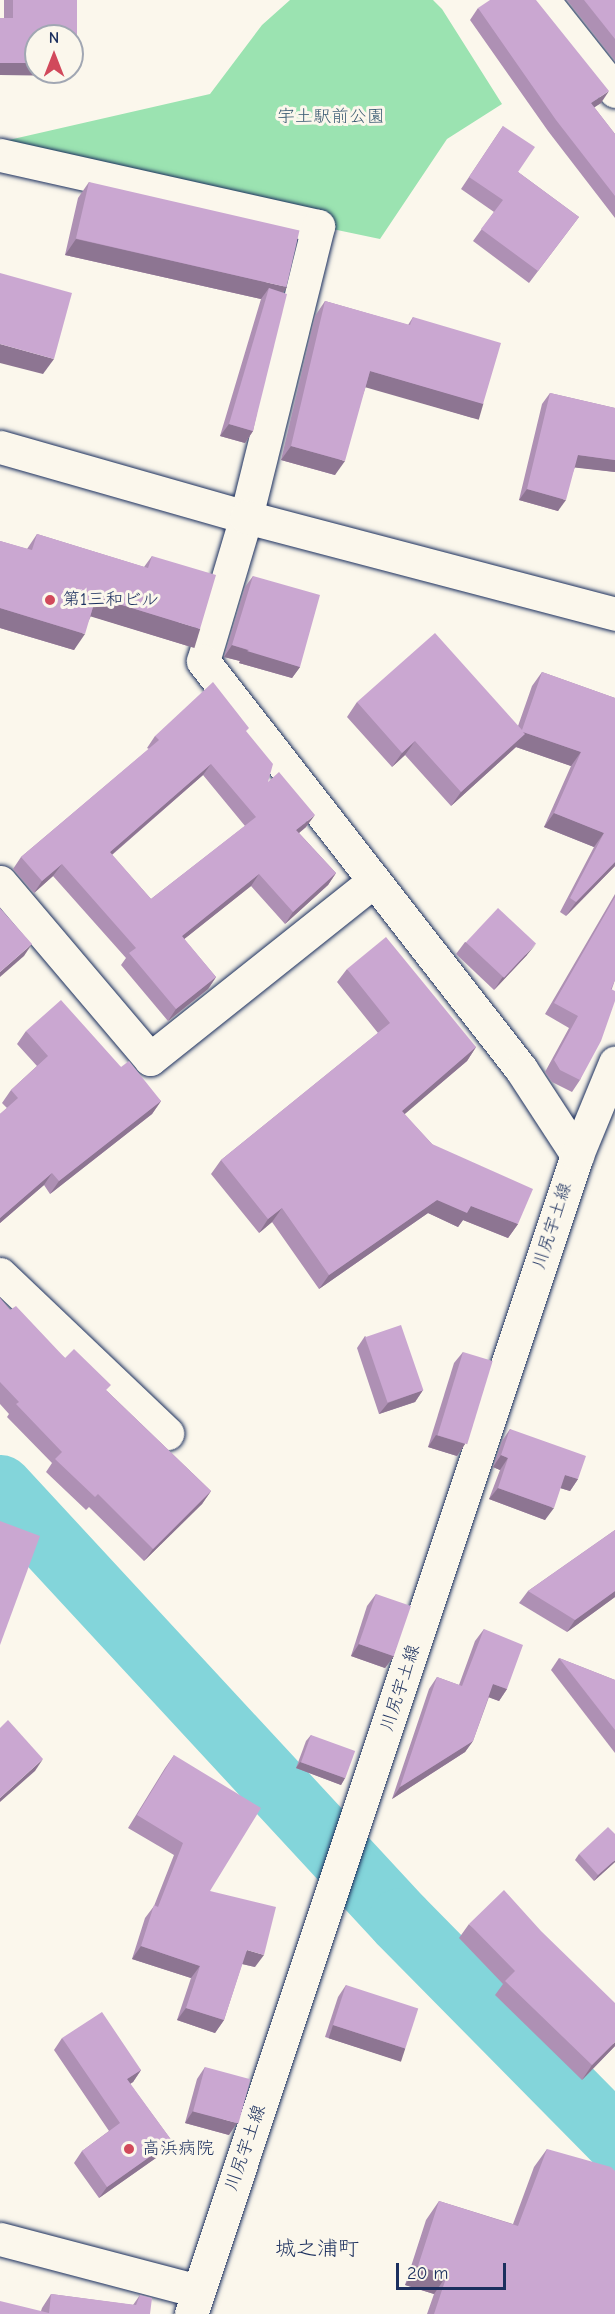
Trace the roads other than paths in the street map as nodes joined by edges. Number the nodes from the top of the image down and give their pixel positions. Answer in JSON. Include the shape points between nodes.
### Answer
{"nodes":[{"id":1,"x":543,"y":0,"type":"edge"},
{"id":2,"x":615,"y":91,"type":"edge"},
{"id":3,"x":0,"y":156,"type":"edge"},
{"id":4,"x":0,"y":447,"type":"edge"},
{"id":5,"x":246,"y":517,"type":"junction"},
{"id":6,"x":615,"y":614,"type":"edge"},
{"id":7,"x":374,"y":881,"type":"junction"},
{"id":8,"x":0,"y":882,"type":"edge"},
{"id":9,"x":615,"y":1063,"type":"edge"},
{"id":10,"x":577,"y":1155,"type":"junction"},
{"id":11,"x":0,"y":1274,"type":"edge"},
{"id":12,"x":166,"y":1433,"type":"dead end"},
{"id":13,"x":0,"y":2240,"type":"edge"},
{"id":14,"x":195,"y":2302,"type":"edge"}],
"edges":[{"from":1,"to":2,"type":"street"},
{"from":3,"to":5,"type":"street","via":[[318,226]]},
{"from":4,"to":5,"type":"street"},
{"from":5,"to":6,"type":"street"},
{"from":5,"to":7,"type":"street","via":[[202,661]]},
{"from":7,"to":8,"type":"street","via":[[150,1059]]},
{"from":7,"to":10,"type":"street","via":[[521,1069]]},
{"from":9,"to":10,"type":"street","name":"川尻宇土線"},
{"from":10,"to":14,"type":"street","name":"川尻宇土線"},
{"from":11,"to":12,"type":"street"},
{"from":13,"to":14,"type":"street"}]}
